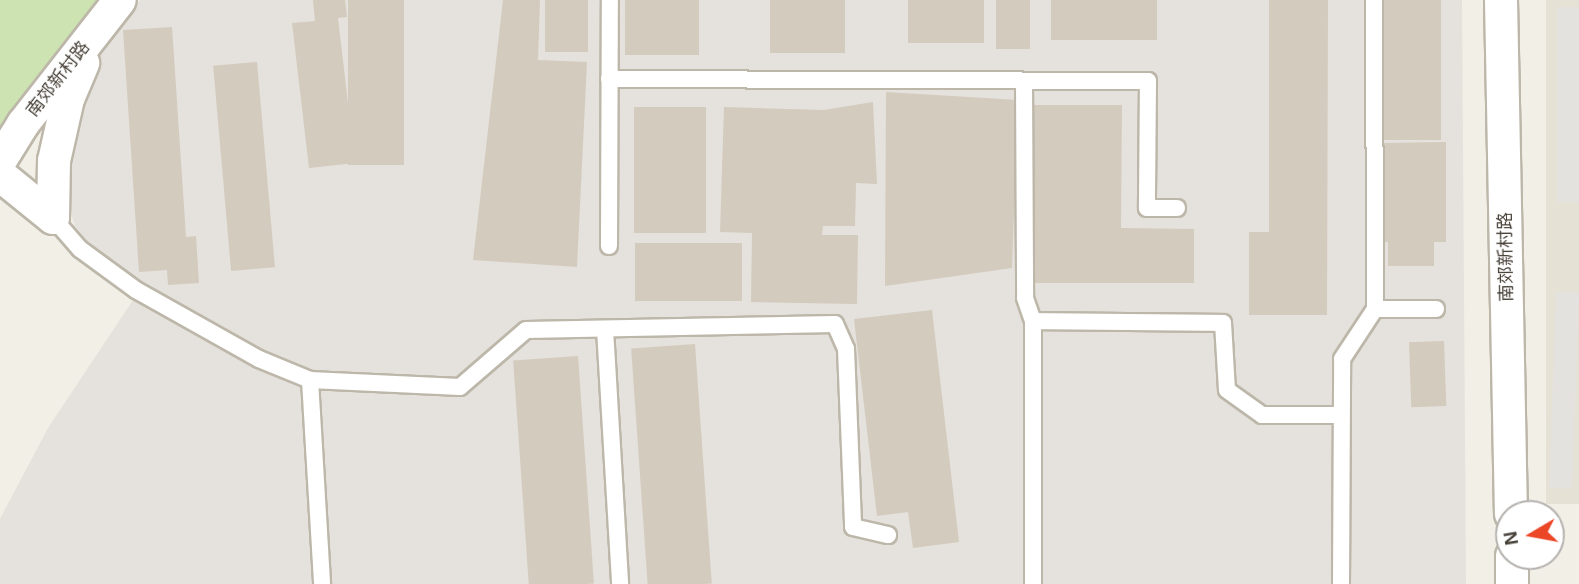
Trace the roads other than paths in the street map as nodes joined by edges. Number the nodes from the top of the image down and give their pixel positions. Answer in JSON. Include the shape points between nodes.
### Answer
{"nodes":[{"id":1,"x":120,"y":0,"type":"edge"},
{"id":2,"x":610,"y":0,"type":"edge"},
{"id":3,"x":1374,"y":0,"type":"edge"},
{"id":4,"x":1501,"y":0,"type":"edge"},
{"id":5,"x":97,"y":29,"type":"junction"},
{"id":6,"x":610,"y":79,"type":"junction"},
{"id":7,"x":1024,"y":81,"type":"junction"},
{"id":8,"x":0,"y":161,"type":"edge"},
{"id":9,"x":0,"y":175,"type":"edge"},
{"id":10,"x":1177,"y":208,"type":"dead end"},
{"id":11,"x":53,"y":218,"type":"junction"},
{"id":12,"x":609,"y":246,"type":"dead end"},
{"id":13,"x":1374,"y":309,"type":"junction"},
{"id":14,"x":1436,"y":309,"type":"dead end"},
{"id":15,"x":1033,"y":321,"type":"junction"},
{"id":16,"x":605,"y":328,"type":"junction"},
{"id":17,"x":310,"y":380,"type":"junction"},
{"id":18,"x":1341,"y":415,"type":"junction"},
{"id":19,"x":1511,"y":500,"type":"edge"},
{"id":20,"x":888,"y":535,"type":"dead end"},
{"id":21,"x":322,"y":584,"type":"edge"},
{"id":22,"x":621,"y":584,"type":"edge"},
{"id":23,"x":1032,"y":584,"type":"edge"},
{"id":24,"x":1341,"y":584,"type":"edge"}],
"edges":[{"from":1,"to":5,"type":"street","name":"南郊新村路"},
{"from":2,"to":6,"type":"lane"},
{"from":3,"to":13,"type":"lane"},
{"from":4,"to":19,"type":"street","name":"南郊新村路"},
{"from":5,"to":8,"type":"street","name":"南郊新村路"},
{"from":5,"to":11,"type":"street","via":[[68,99],[54,161]]},
{"from":6,"to":7,"type":"lane"},
{"from":6,"to":12,"type":"lane"},
{"from":7,"to":10,"type":"lane","via":[[1148,81],[1147,208]]},
{"from":7,"to":15,"type":"lane","via":[[1025,298]]},
{"from":9,"to":11,"type":"street"},
{"from":11,"to":17,"type":"lane","via":[[80,249],[136,290],[260,359]]},
{"from":13,"to":14,"type":"lane"},
{"from":13,"to":18,"type":"lane","via":[[1342,359]]},
{"from":15,"to":18,"type":"lane","via":[[1223,323],[1227,390],[1262,415]]},
{"from":15,"to":23,"type":"lane"},
{"from":16,"to":17,"type":"lane","via":[[526,330],[460,387]]},
{"from":16,"to":20,"type":"lane","via":[[835,324],[846,349],[853,527]]},
{"from":16,"to":22,"type":"lane"},
{"from":17,"to":21,"type":"lane"},
{"from":18,"to":24,"type":"lane"}]}
